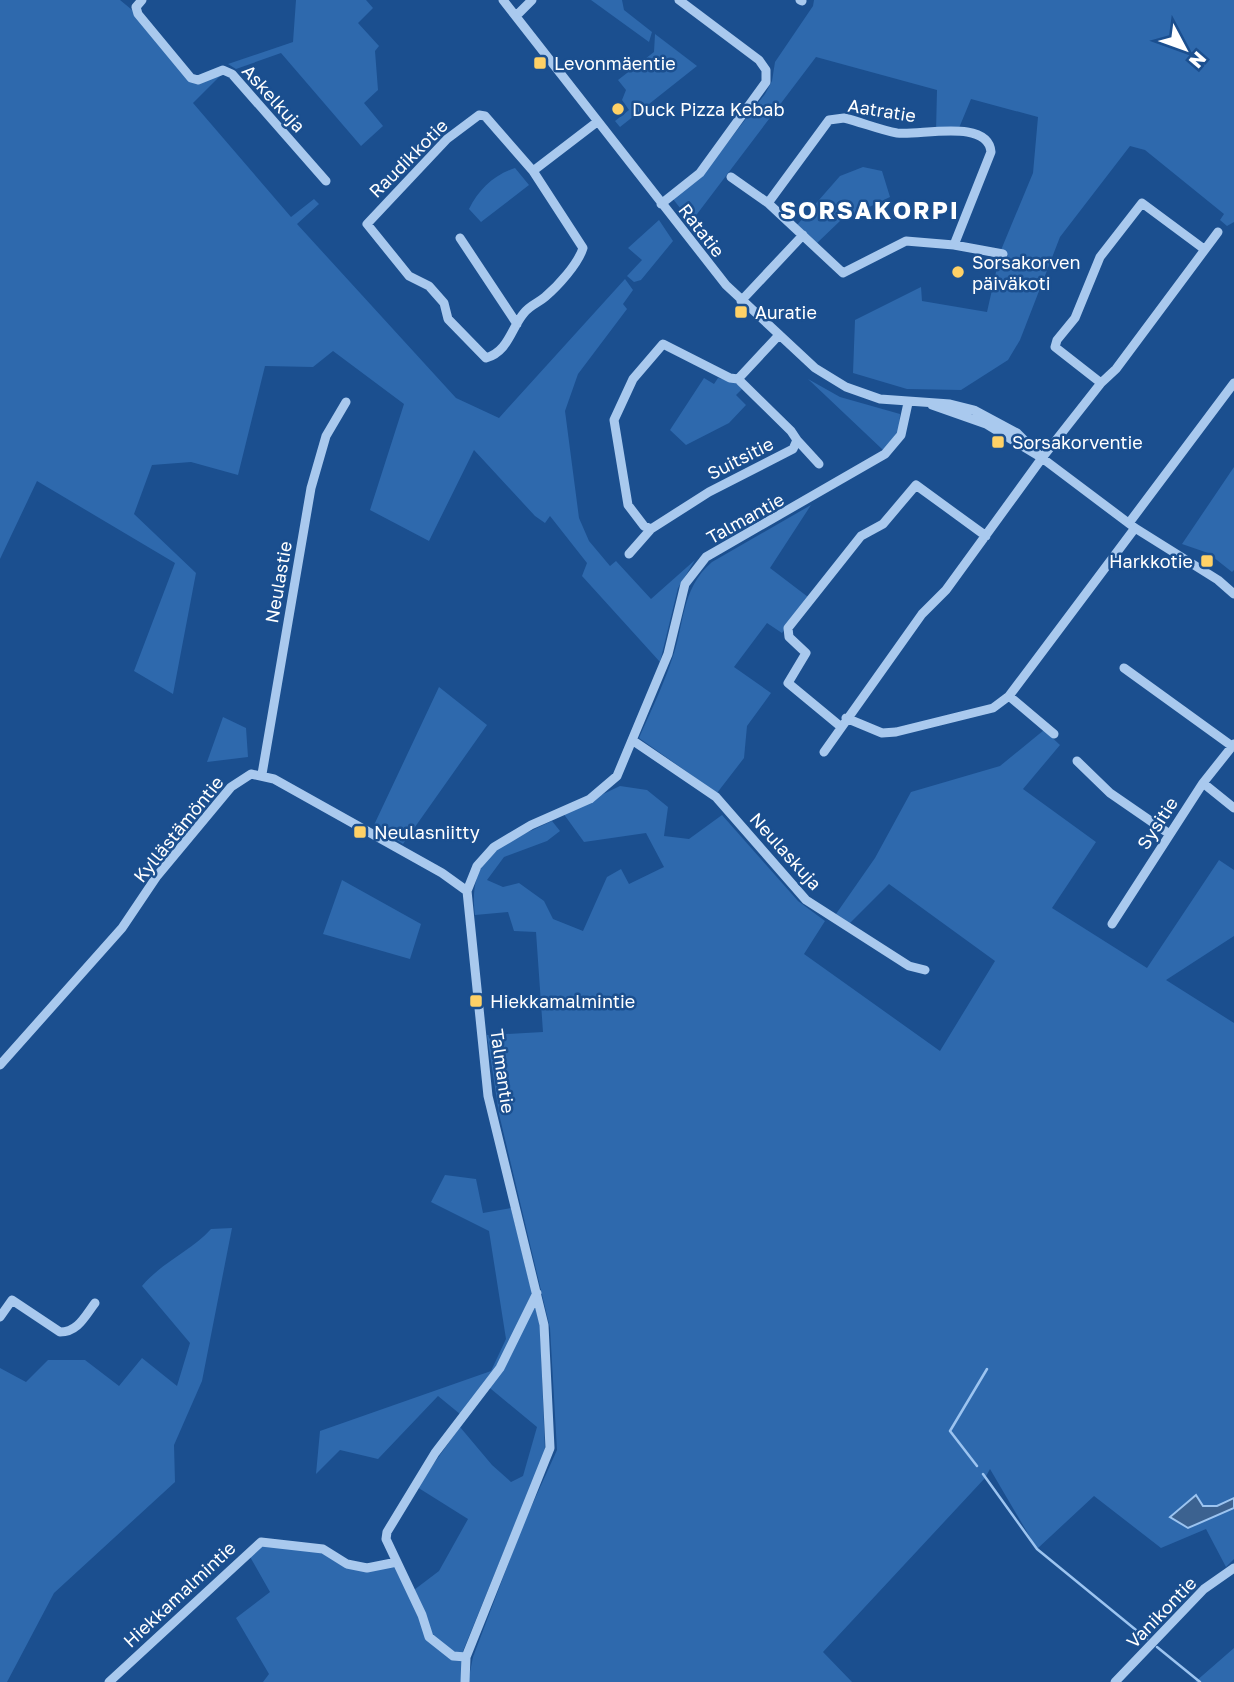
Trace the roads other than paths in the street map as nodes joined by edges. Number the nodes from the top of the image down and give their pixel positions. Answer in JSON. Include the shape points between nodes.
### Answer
{"nodes":[{"id":1,"x":503,"y":0,"type":"edge"},
{"id":2,"x":532,"y":0,"type":"edge"},
{"id":3,"x":679,"y":0,"type":"edge"},
{"id":4,"x":139,"y":4,"type":"edge"},
{"id":5,"x":516,"y":16,"type":"junction"},
{"id":6,"x":597,"y":122,"type":"junction"},
{"id":7,"x":533,"y":171,"type":"junction"},
{"id":8,"x":731,"y":177,"type":"dead end"},
{"id":9,"x":326,"y":181,"type":"dead end"},
{"id":10,"x":768,"y":203,"type":"junction"},
{"id":11,"x":662,"y":204,"type":"junction"},
{"id":12,"x":1218,"y":232,"type":"dead end"},
{"id":13,"x":803,"y":235,"type":"junction"},
{"id":14,"x":460,"y":238,"type":"dead end"},
{"id":15,"x":954,"y":245,"type":"junction"},
{"id":16,"x":1204,"y":249,"type":"junction"},
{"id":17,"x":1003,"y":254,"type":"dead end"},
{"id":18,"x":741,"y":301,"type":"junction"},
{"id":19,"x":517,"y":324,"type":"junction"},
{"id":20,"x":779,"y":335,"type":"junction"},
{"id":21,"x":738,"y":379,"type":"junction"},
{"id":22,"x":1101,"y":383,"type":"junction"},
{"id":23,"x":1234,"y":383,"type":"edge"},
{"id":24,"x":346,"y":402,"type":"dead end"},
{"id":25,"x":908,"y":403,"type":"junction"},
{"id":26,"x":797,"y":440,"type":"junction"},
{"id":27,"x":1042,"y":458,"type":"junction"},
{"id":28,"x":819,"y":464,"type":"dead end"},
{"id":29,"x":1132,"y":526,"type":"junction"},
{"id":30,"x":651,"y":529,"type":"junction"},
{"id":31,"x":986,"y":536,"type":"junction"},
{"id":32,"x":629,"y":554,"type":"dead end"},
{"id":33,"x":1234,"y":594,"type":"edge"},
{"id":34,"x":1124,"y":668,"type":"dead end"},
{"id":35,"x":1009,"y":696,"type":"junction"},
{"id":36,"x":843,"y":722,"type":"junction"},
{"id":37,"x":1054,"y":734,"type":"dead end"},
{"id":38,"x":632,"y":740,"type":"junction"},
{"id":39,"x":1232,"y":749,"type":"edge"},
{"id":40,"x":824,"y":752,"type":"dead end"},
{"id":41,"x":1077,"y":761,"type":"dead end"},
{"id":42,"x":262,"y":774,"type":"junction"},
{"id":43,"x":1203,"y":783,"type":"junction"},
{"id":44,"x":1234,"y":808,"type":"edge"},
{"id":45,"x":1168,"y":833,"type":"junction"},
{"id":46,"x":467,"y":891,"type":"junction"},
{"id":47,"x":1112,"y":924,"type":"dead end"},
{"id":48,"x":925,"y":970,"type":"dead end"},
{"id":49,"x":0,"y":1065,"type":"edge"},
{"id":50,"x":537,"y":1293,"type":"junction"},
{"id":51,"x":95,"y":1303,"type":"dead end"},
{"id":52,"x":0,"y":1317,"type":"edge"},
{"id":53,"x":397,"y":1562,"type":"junction"},
{"id":54,"x":1234,"y":1568,"type":"edge"},
{"id":55,"x":466,"y":1657,"type":"junction"},
{"id":56,"x":109,"y":1682,"type":"edge"},
{"id":57,"x":465,"y":1682,"type":"edge"},
{"id":58,"x":1115,"y":1682,"type":"edge"}],
"edges":[{"from":1,"to":5,"type":"street","name":"Ratatie"},
{"from":2,"to":5,"type":"street"},
{"from":3,"to":11,"type":"street","via":[[759,60],[766,70],[766,82],[700,173]]},
{"from":4,"to":9,"type":"street","name":"Askelkuja","via":[[191,78],[198,80],[223,70],[232,74]]},
{"from":5,"to":6,"type":"street","name":"Ratatie"},
{"from":6,"to":7,"type":"street"},
{"from":6,"to":11,"type":"street","name":"Ratatie"},
{"from":7,"to":19,"type":"street","via":[[583,248],[544,299],[533,303]]},
{"from":7,"to":19,"type":"street","name":"Raudikkotie","via":[[485,116],[472,117],[367,224],[410,276],[429,286],[444,303],[448,319],[478,353],[486,358],[494,355]]},
{"from":8,"to":10,"type":"street"},
{"from":10,"to":13,"type":"street"},
{"from":10,"to":15,"type":"street","name":"Aatratie","via":[[829,120],[844,118],[897,133],[958,129],[985,139],[991,152]]},
{"from":11,"to":18,"type":"street","name":"Ratatie"},
{"from":12,"to":16,"type":"street"},
{"from":13,"to":15,"type":"street","via":[[843,272],[906,241]]},
{"from":13,"to":18,"type":"street"},
{"from":14,"to":19,"type":"street"},
{"from":15,"to":17,"type":"street"},
{"from":16,"to":22,"type":"street","via":[[1137,343]]},
{"from":16,"to":22,"type":"street","via":[[1142,203],[1100,257],[1075,318],[1055,347]]},
{"from":18,"to":20,"type":"street","name":"Ratatie"},
{"from":20,"to":21,"type":"street"},
{"from":20,"to":25,"type":"street","name":"Ratatie","via":[[815,368],[846,387]]},
{"from":21,"to":26,"type":"street","name":"Suitsitie"},
{"from":21,"to":30,"type":"street","via":[[663,344],[622,398],[614,420],[628,505]]},
{"from":22,"to":27,"type":"street"},
{"from":23,"to":29,"type":"street"},
{"from":24,"to":42,"type":"street","name":"Neulastie","via":[[326,436],[311,488]]},
{"from":25,"to":27,"type":"street","name":"Ratatie","via":[[950,404],[990,417],[1017,433]]},
{"from":25,"to":38,"type":"street","name":"Talmantie","via":[[901,435],[885,454],[706,557],[695,568],[676,610],[668,654]]},
{"from":26,"to":28,"type":"street"},
{"from":26,"to":30,"type":"street","name":"Suitsitie","via":[[793,449],[743,477],[734,477]]},
{"from":27,"to":29,"type":"street","name":"Ratatie"},
{"from":27,"to":31,"type":"street"},
{"from":29,"to":33,"type":"street","name":"Ratatie"},
{"from":29,"to":35,"type":"street"},
{"from":30,"to":32,"type":"street","name":"Suitsitie"},
{"from":31,"to":36,"type":"street"},
{"from":31,"to":36,"type":"street","via":[[916,485],[883,524],[861,536],[808,603],[787,632],[806,653],[788,683]]},
{"from":34,"to":39,"type":"street"},
{"from":35,"to":36,"type":"street","via":[[993,708],[896,732],[882,733]]},
{"from":35,"to":37,"type":"street"},
{"from":36,"to":40,"type":"street"},
{"from":38,"to":46,"type":"street","name":"Talmantie","via":[[611,785],[494,847],[477,866]]},
{"from":38,"to":48,"type":"street","name":"Neulaskuja","via":[[716,797],[806,900],[909,966]]},
{"from":39,"to":43,"type":"street","name":"Sysitie"},
{"from":41,"to":45,"type":"street","via":[[1110,793]]},
{"from":42,"to":46,"type":"street"},
{"from":42,"to":49,"type":"street","name":"Kyllästämöntie","via":[[251,774],[231,787],[157,876],[122,928]]},
{"from":43,"to":44,"type":"street"},
{"from":43,"to":45,"type":"street","name":"Sysitie"},
{"from":45,"to":47,"type":"street","name":"Sysitie"},
{"from":46,"to":50,"type":"street","name":"Talmantie","via":[[488,1096]]},
{"from":50,"to":53,"type":"street","via":[[500,1368],[435,1452],[387,1532]]},
{"from":50,"to":55,"type":"street","name":"Talmantie","via":[[544,1325],[550,1448]]},
{"from":51,"to":52,"type":"street","via":[[68,1332],[60,1332],[12,1300]]},
{"from":53,"to":55,"type":"street","via":[[429,1637],[453,1656]]},
{"from":53,"to":56,"type":"street","name":"Hiekkamalmintie","via":[[367,1568],[347,1564],[323,1549],[261,1542]]},
{"from":54,"to":58,"type":"street","name":"Vanikontie","via":[[1204,1589]]},
{"from":55,"to":57,"type":"street","name":"Talmantie"}]}
